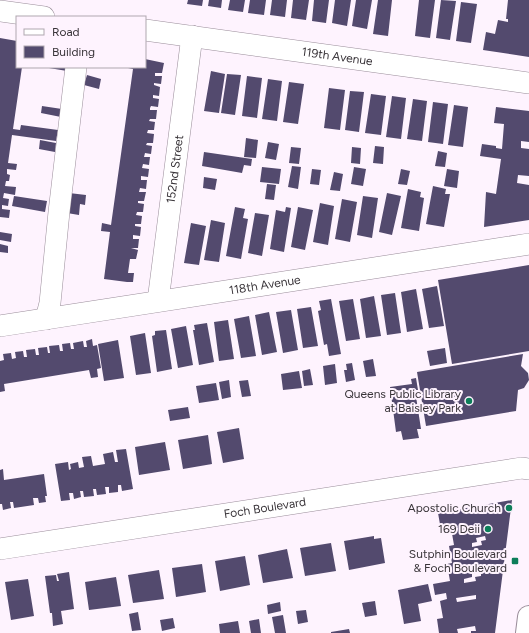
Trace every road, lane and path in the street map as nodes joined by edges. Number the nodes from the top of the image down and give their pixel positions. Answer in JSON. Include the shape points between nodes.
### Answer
{"nodes":[{"id":1,"x":0,"y":11,"type":"edge"},
{"id":2,"x":37,"y":16,"type":"edge"},
{"id":3,"x":146,"y":30,"type":"edge"},
{"id":4,"x":192,"y":36,"type":"junction"},
{"id":5,"x":76,"y":68,"type":"edge"},
{"id":6,"x":529,"y":83,"type":"edge"},
{"id":7,"x":529,"y":244,"type":"edge"},
{"id":8,"x":158,"y":301,"type":"junction"},
{"id":9,"x":46,"y":319,"type":"junction"},
{"id":10,"x":0,"y":326,"type":"edge"},
{"id":11,"x":529,"y":469,"type":"edge"},
{"id":12,"x":0,"y":549,"type":"edge"},
{"id":13,"x":529,"y":617,"type":"edge"},
{"id":14,"x":527,"y":633,"type":"edge"}],
"edges":[{"from":1,"to":2,"type":"street"},
{"from":3,"to":4,"type":"street","name":"119th Avenue"},
{"from":4,"to":6,"type":"street","name":"119th Avenue"},
{"from":4,"to":8,"type":"street","name":"152nd Street"},
{"from":5,"to":9,"type":"street","via":[[50,303]]},
{"from":7,"to":8,"type":"street","name":"118th Avenue"},
{"from":8,"to":9,"type":"street","name":"118th Avenue"},
{"from":9,"to":10,"type":"street","name":"118th Avenue"},
{"from":11,"to":12,"type":"street","name":"Foch Boulevard","via":[[522,468]]},
{"from":13,"to":14,"type":"main road"}]}
